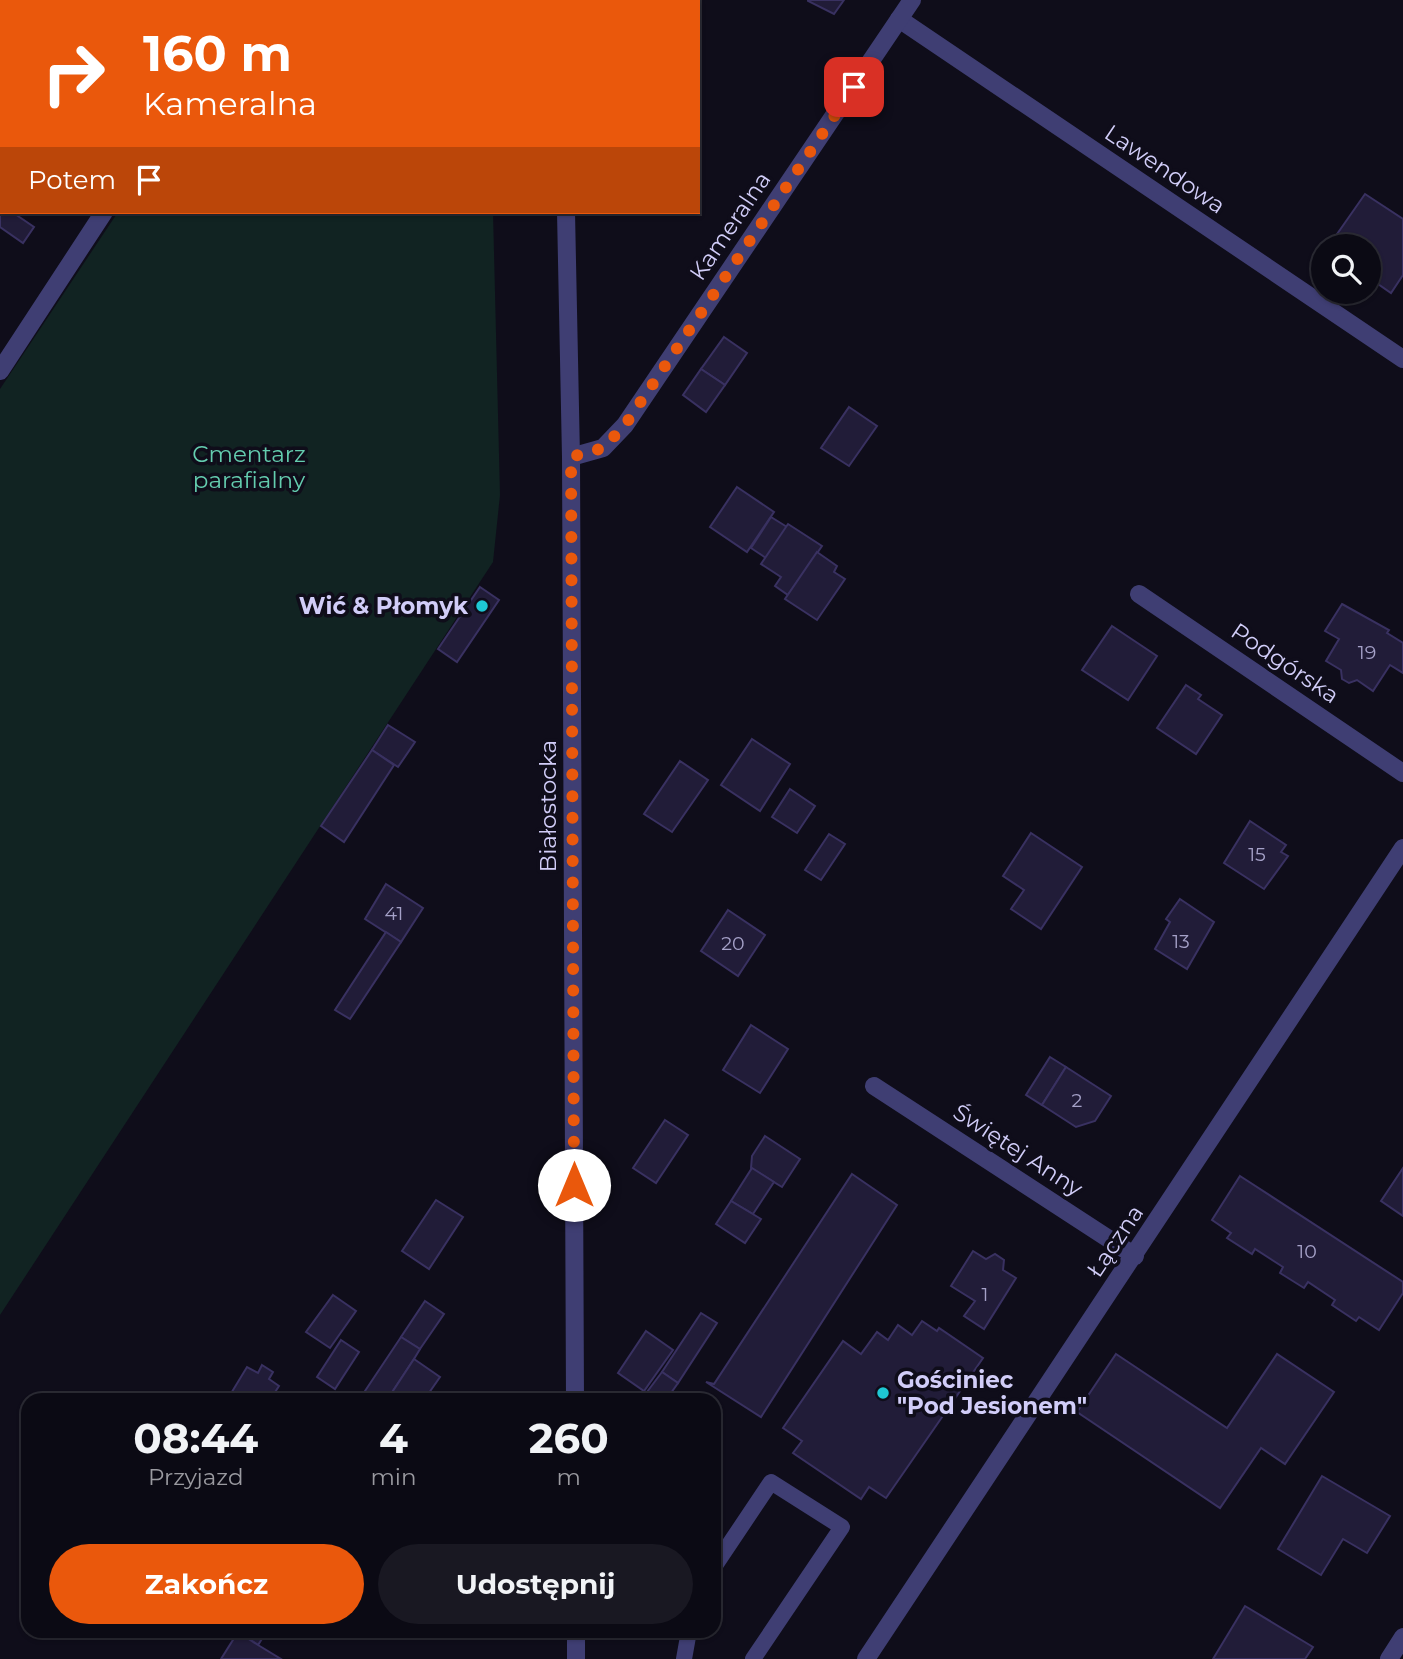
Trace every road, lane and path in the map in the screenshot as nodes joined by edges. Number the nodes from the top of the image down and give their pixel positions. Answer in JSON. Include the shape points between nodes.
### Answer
{"nodes":[{"id":1,"x":912,"y":0,"type":"edge"},
{"id":2,"x":900,"y":19,"type":"junction"},
{"id":3,"x":103,"y":214,"type":"edge"},
{"id":4,"x":566,"y":214,"type":"edge"},
{"id":5,"x":1403,"y":359,"type":"edge"},
{"id":6,"x":0,"y":371,"type":"edge"},
{"id":7,"x":571,"y":457,"type":"junction"},
{"id":8,"x":1139,"y":594,"type":"dead end"},
{"id":9,"x":1403,"y":773,"type":"edge"},
{"id":10,"x":1403,"y":848,"type":"edge"},
{"id":11,"x":874,"y":1086,"type":"dead end"},
{"id":12,"x":1135,"y":1256,"type":"junction"},
{"id":13,"x":575,"y":1393,"type":"edge"},
{"id":14,"x":721,"y":1557,"type":"edge"},
{"id":15,"x":1403,"y":1637,"type":"edge"},
{"id":16,"x":576,"y":1638,"type":"edge"},
{"id":17,"x":688,"y":1638,"type":"edge"},
{"id":18,"x":576,"y":1659,"type":"edge"},
{"id":19,"x":684,"y":1659,"type":"edge"},
{"id":20,"x":753,"y":1659,"type":"edge"},
{"id":21,"x":866,"y":1659,"type":"edge"},
{"id":22,"x":1389,"y":1659,"type":"edge"}],
"edges":[{"from":1,"to":2,"type":"street","name":"Kameralna"},
{"from":2,"to":5,"type":"street","name":"Lawendowa"},
{"from":2,"to":7,"type":"street","name":"Kameralna","via":[[625,425],[603,448]]},
{"from":3,"to":6,"type":"street"},
{"from":4,"to":7,"type":"street","name":"Białostocka"},
{"from":7,"to":13,"type":"street","name":"Białostocka"},
{"from":8,"to":9,"type":"street","name":"Podgórska"},
{"from":10,"to":12,"type":"street","name":"Łączna"},
{"from":11,"to":12,"type":"street","name":"Świętej Anny"},
{"from":12,"to":21,"type":"street","name":"Łączna"},
{"from":14,"to":20,"type":"lane","via":[[771,1482],[842,1527]]},
{"from":15,"to":22,"type":"street"},
{"from":16,"to":18,"type":"street"},
{"from":17,"to":19,"type":"lane"}]}
